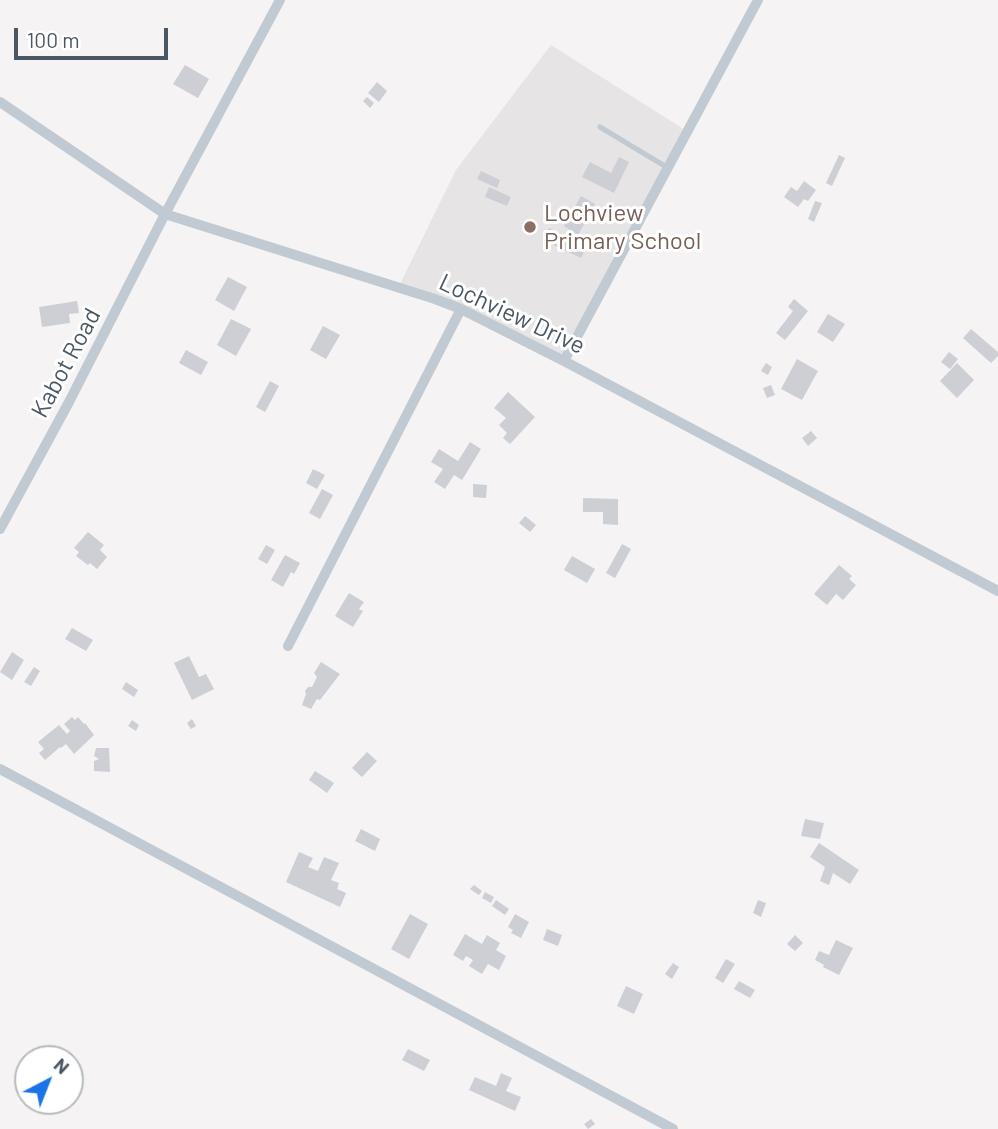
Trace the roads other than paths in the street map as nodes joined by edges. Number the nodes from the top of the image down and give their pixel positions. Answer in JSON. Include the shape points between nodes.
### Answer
{"nodes":[{"id":1,"x":280,"y":0,"type":"edge"},
{"id":2,"x":758,"y":0,"type":"edge"},
{"id":3,"x":0,"y":102,"type":"edge"},
{"id":4,"x":600,"y":127,"type":"dead end"},
{"id":5,"x":668,"y":168,"type":"junction"},
{"id":6,"x":165,"y":214,"type":"junction"},
{"id":7,"x":461,"y":309,"type":"junction"},
{"id":8,"x":564,"y":361,"type":"junction"},
{"id":9,"x":0,"y":529,"type":"edge"},
{"id":10,"x":998,"y":591,"type":"edge"},
{"id":11,"x":288,"y":646,"type":"dead end"},
{"id":12,"x":0,"y":769,"type":"edge"},
{"id":13,"x":673,"y":1129,"type":"edge"}],
"edges":[{"from":1,"to":6,"type":"street","name":"Kabot Road"},
{"from":2,"to":5,"type":"street"},
{"from":3,"to":6,"type":"street","name":"Lochview Drive"},
{"from":4,"to":5,"type":"lane"},
{"from":5,"to":8,"type":"street"},
{"from":6,"to":7,"type":"street","name":"Lochview Drive"},
{"from":6,"to":9,"type":"street","name":"Kabot Road"},
{"from":7,"to":8,"type":"street","name":"Lochview Drive"},
{"from":7,"to":11,"type":"street"},
{"from":8,"to":10,"type":"street","name":"Lochview Drive"},
{"from":12,"to":13,"type":"street"}]}
